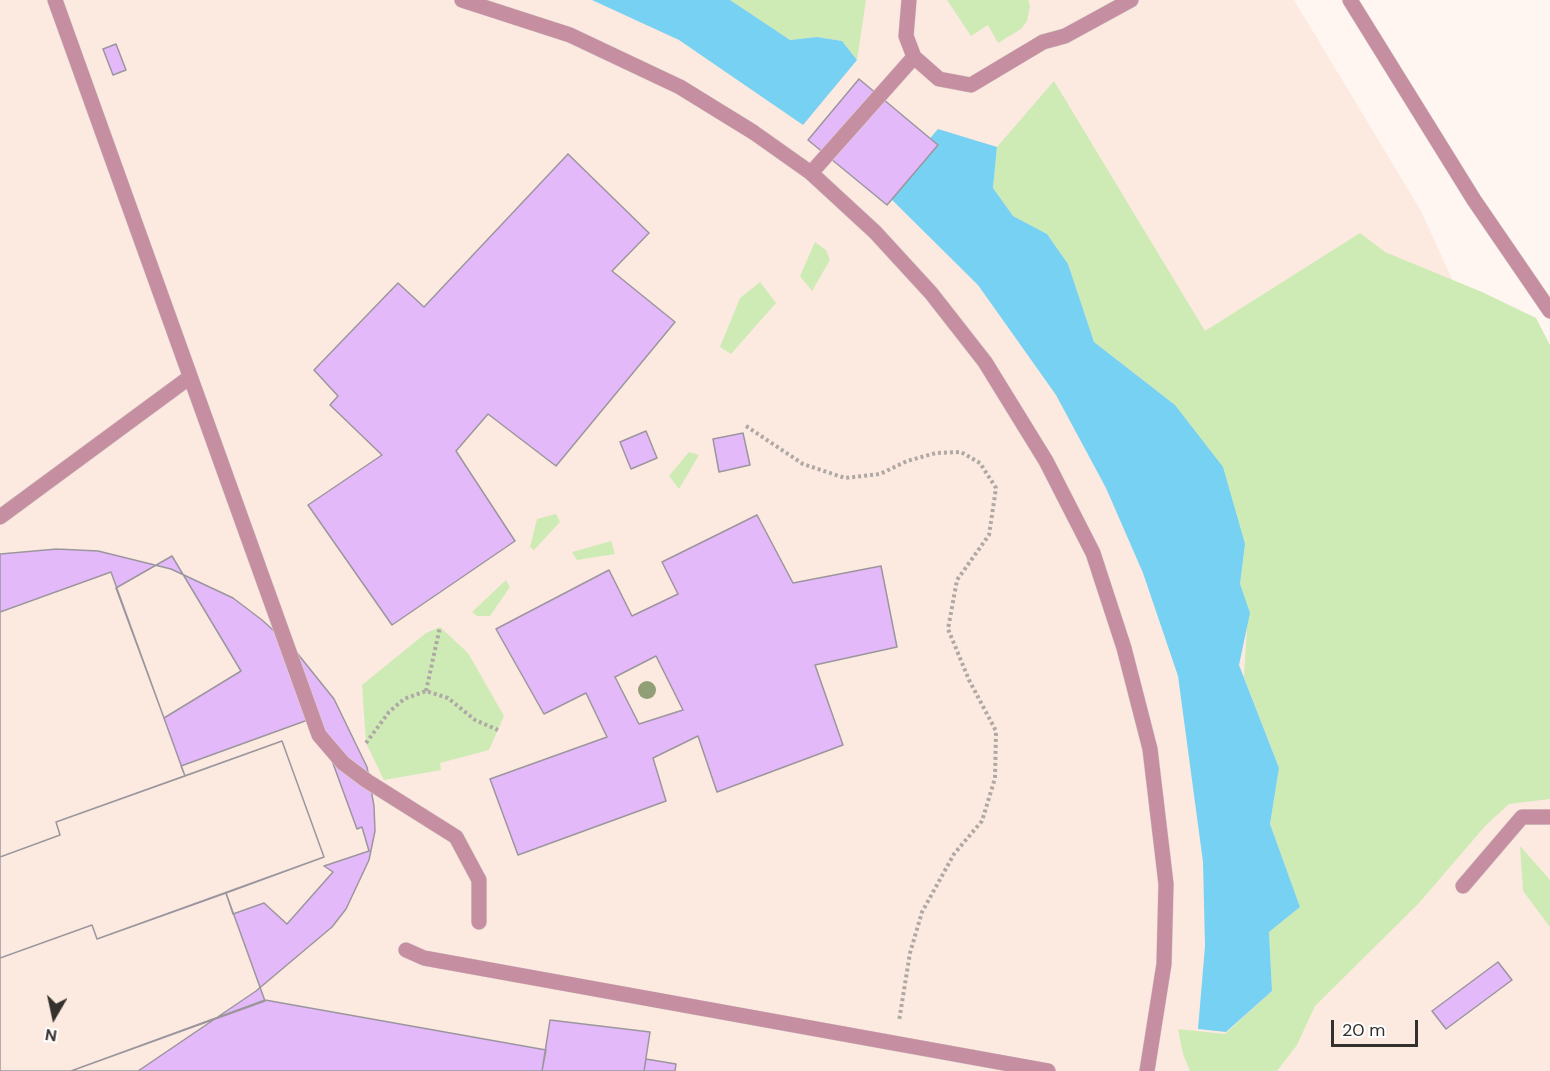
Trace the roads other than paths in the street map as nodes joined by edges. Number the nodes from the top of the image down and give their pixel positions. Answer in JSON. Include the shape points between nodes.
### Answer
{"nodes":[{"id":1,"x":55,"y":0,"type":"edge"},
{"id":2,"x":462,"y":0,"type":"edge"},
{"id":3,"x":909,"y":0,"type":"edge"},
{"id":4,"x":1131,"y":0,"type":"edge"},
{"id":5,"x":1350,"y":0,"type":"edge"},
{"id":6,"x":914,"y":57,"type":"junction"},
{"id":7,"x":811,"y":173,"type":"junction"},
{"id":8,"x":1550,"y":311,"type":"edge"},
{"id":9,"x":190,"y":377,"type":"junction"},
{"id":10,"x":0,"y":517,"type":"edge"},
{"id":11,"x":1550,"y":817,"type":"edge"},
{"id":12,"x":1463,"y":886,"type":"dead end"},
{"id":13,"x":479,"y":922,"type":"dead end"},
{"id":14,"x":406,"y":950,"type":"dead end"},
{"id":15,"x":1048,"y":1071,"type":"edge"},
{"id":16,"x":1147,"y":1071,"type":"edge"}],
"edges":[{"from":1,"to":9,"type":"street"},
{"from":2,"to":7,"type":"street","via":[[570,35],[680,87]]},
{"from":3,"to":6,"type":"street","via":[[906,36]]},
{"from":4,"to":6,"type":"street","via":[[1065,36],[1042,42],[970,85],[939,79]]},
{"from":5,"to":8,"type":"street","via":[[1474,200]]},
{"from":6,"to":7,"type":"street"},
{"from":7,"to":16,"type":"street","via":[[875,232],[931,293],[985,362],[1046,461],[1093,553],[1124,648],[1150,749],[1167,884],[1164,964]]},
{"from":9,"to":10,"type":"street"},
{"from":9,"to":13,"type":"street","via":[[319,735],[359,775],[456,837],[479,880]]},
{"from":11,"to":12,"type":"street","via":[[1522,817]]},
{"from":14,"to":15,"type":"street","via":[[436,960]]}]}
